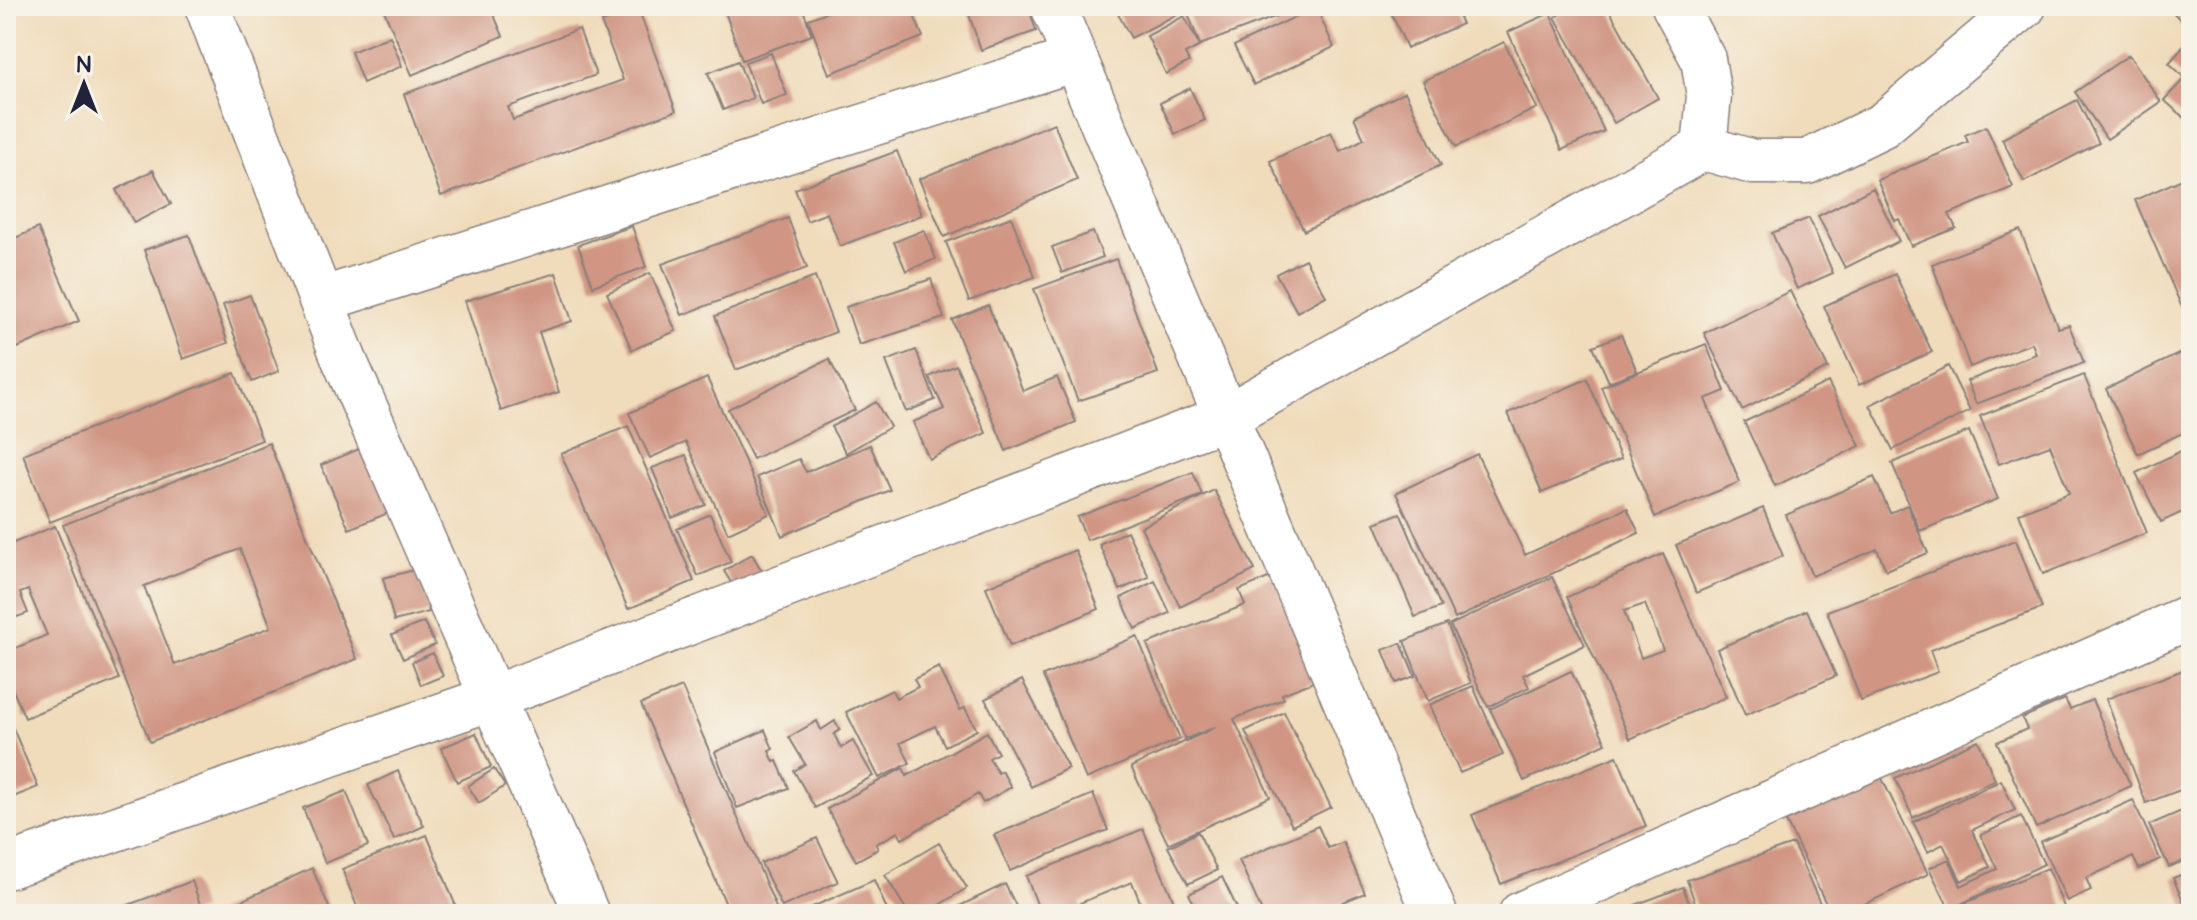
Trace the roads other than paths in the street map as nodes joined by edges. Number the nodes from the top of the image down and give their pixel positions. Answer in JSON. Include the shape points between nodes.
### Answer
{"nodes":[{"id":1,"x":207,"y":6,"type":"edge"},
{"id":2,"x":1053,"y":6,"type":"edge"},
{"id":3,"x":1674,"y":6,"type":"edge"},
{"id":4,"x":2024,"y":6,"type":"edge"},
{"id":5,"x":1075,"y":59,"type":"junction"},
{"id":6,"x":1704,"y":148,"type":"junction"},
{"id":7,"x":321,"y":300,"type":"junction"},
{"id":8,"x":1226,"y":417,"type":"junction"},
{"id":9,"x":2191,"y":616,"type":"edge"},
{"id":10,"x":492,"y":698,"type":"junction"},
{"id":11,"x":6,"y":867,"type":"edge"},
{"id":12,"x":587,"y":914,"type":"edge"},
{"id":13,"x":1435,"y":914,"type":"edge"},
{"id":14,"x":1521,"y":914,"type":"edge"}],
"edges":[{"from":1,"to":7,"type":"street"},
{"from":2,"to":5,"type":"street"},
{"from":3,"to":6,"type":"street","via":[[1703,59],[1709,96]]},
{"from":4,"to":6,"type":"street","via":[[1883,125],[1807,162],[1753,162]]},
{"from":5,"to":7,"type":"street"},
{"from":5,"to":8,"type":"street"},
{"from":6,"to":8,"type":"street"},
{"from":7,"to":10,"type":"street"},
{"from":8,"to":10,"type":"street"},
{"from":8,"to":13,"type":"street"},
{"from":9,"to":14,"type":"street"},
{"from":10,"to":11,"type":"street"},
{"from":10,"to":12,"type":"street"}]}
